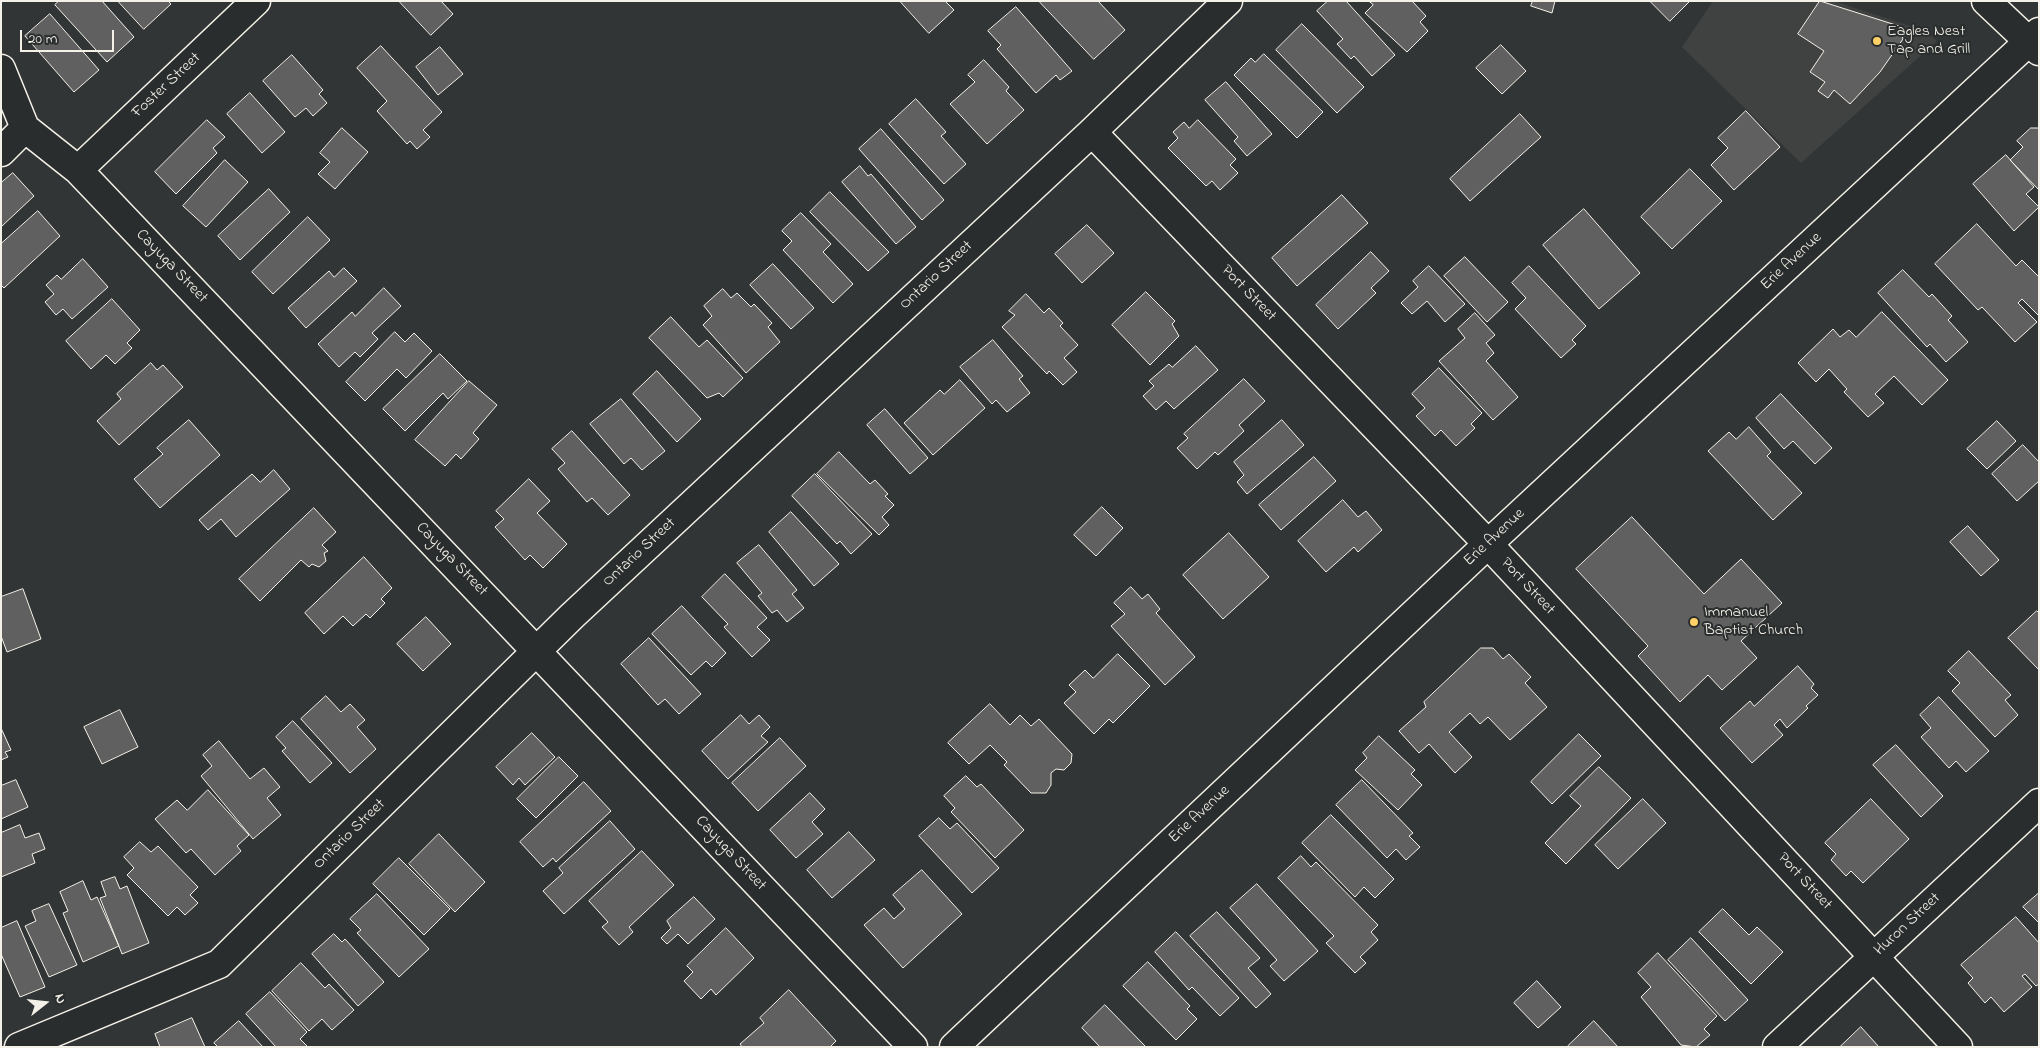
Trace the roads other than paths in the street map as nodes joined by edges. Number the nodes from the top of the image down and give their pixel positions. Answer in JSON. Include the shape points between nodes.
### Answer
{"nodes":[{"id":1,"x":256,"y":1,"type":"edge"},
{"id":2,"x":1228,"y":1,"type":"edge"},
{"id":3,"x":1986,"y":1,"type":"edge"},
{"id":4,"x":2035,"y":41,"type":"edge"},
{"id":5,"x":1,"y":69,"type":"edge"},
{"id":6,"x":25,"y":128,"type":"junction"},
{"id":7,"x":1092,"y":132,"type":"junction"},
{"id":8,"x":1,"y":152,"type":"edge"},
{"id":9,"x":78,"y":170,"type":"junction"},
{"id":10,"x":1488,"y":544,"type":"junction"},
{"id":11,"x":537,"y":650,"type":"junction"},
{"id":12,"x":2039,"y":802,"type":"edge"},
{"id":13,"x":1874,"y":957,"type":"junction"},
{"id":14,"x":1,"y":1042,"type":"edge"},
{"id":15,"x":3,"y":1047,"type":"edge"},
{"id":16,"x":19,"y":1047,"type":"edge"},
{"id":17,"x":912,"y":1047,"type":"edge"},
{"id":18,"x":954,"y":1047,"type":"edge"},
{"id":19,"x":1777,"y":1047,"type":"edge"},
{"id":20,"x":1958,"y":1047,"type":"edge"}],
"edges":[{"from":1,"to":9,"type":"street","name":"Foster Street"},
{"from":2,"to":7,"type":"street","name":"Ontario Street"},
{"from":3,"to":4,"type":"street"},
{"from":4,"to":10,"type":"street","name":"Erie Avenue"},
{"from":5,"to":6,"type":"street","name":"Cayuga Street"},
{"from":6,"to":8,"type":"street"},
{"from":6,"to":9,"type":"street","name":"Cayuga Street"},
{"from":7,"to":10,"type":"street","name":"Port Street"},
{"from":7,"to":11,"type":"street","name":"Ontario Street"},
{"from":9,"to":11,"type":"street","name":"Cayuga Street"},
{"from":10,"to":13,"type":"street","name":"Port Street"},
{"from":10,"to":18,"type":"street","name":"Erie Avenue"},
{"from":11,"to":16,"type":"street","name":"Ontario Street","via":[[219,964]]},
{"from":11,"to":17,"type":"street","name":"Cayuga Street"},
{"from":12,"to":13,"type":"street","name":"Huron Street"},
{"from":13,"to":19,"type":"street","name":"Huron Street"},
{"from":13,"to":20,"type":"street","name":"Port Street"},
{"from":14,"to":15,"type":"street"}]}
